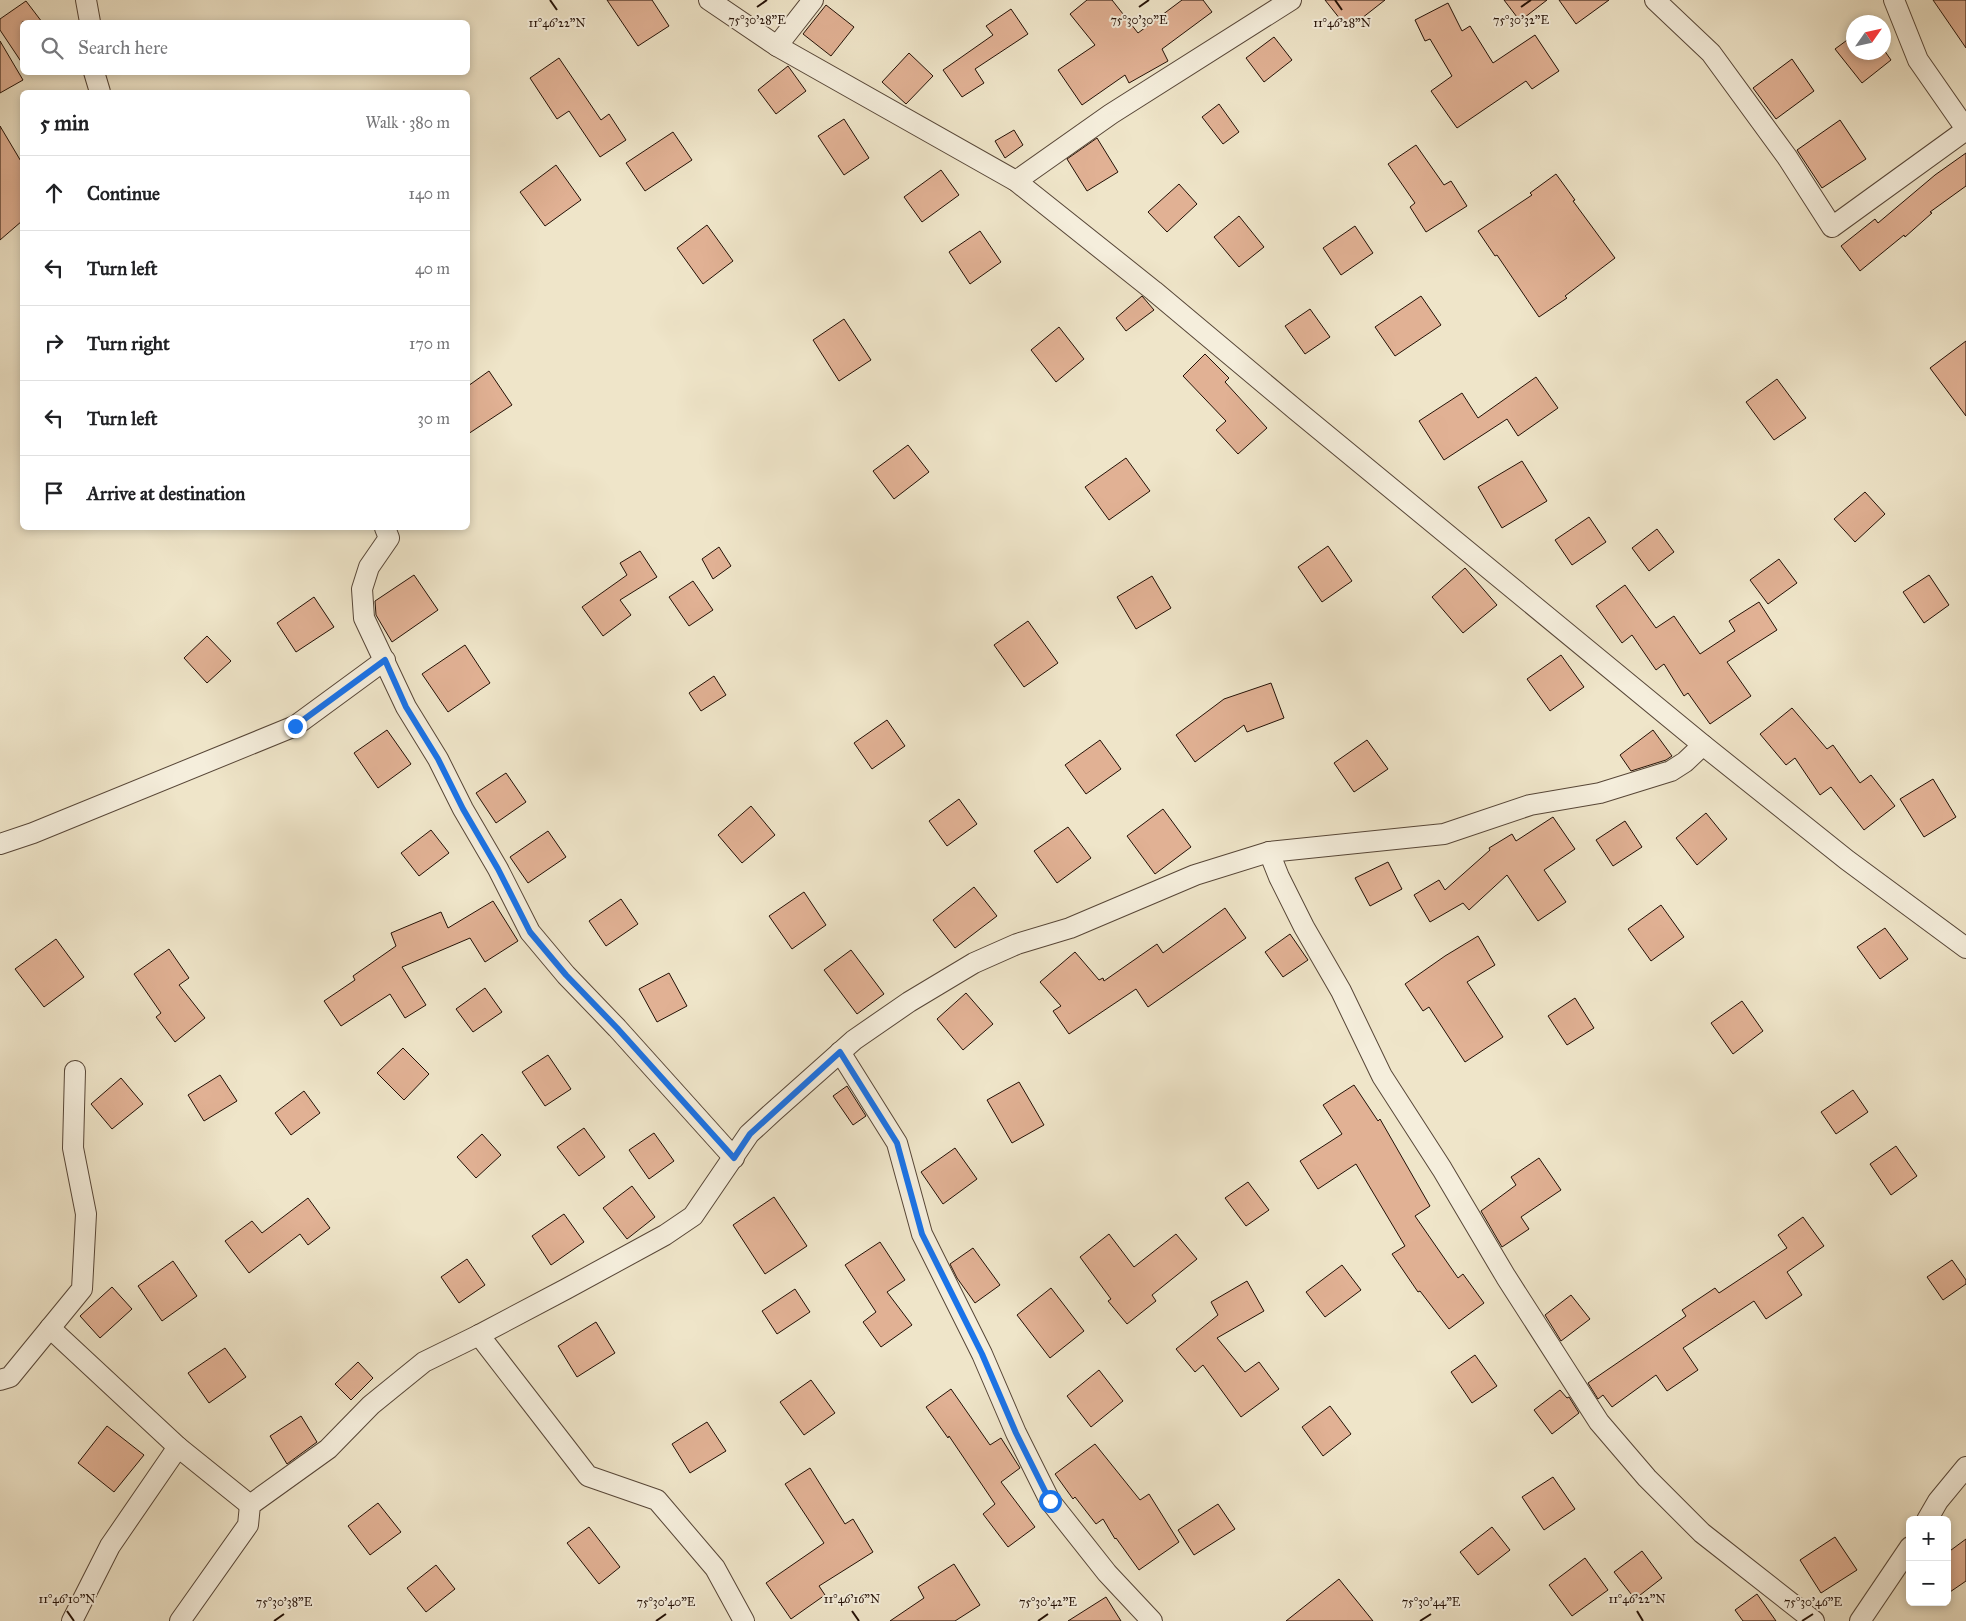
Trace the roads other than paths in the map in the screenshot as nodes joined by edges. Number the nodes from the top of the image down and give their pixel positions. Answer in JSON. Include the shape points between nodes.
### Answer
{"nodes":[{"id":1,"x":86,"y":0,"type":"edge"},
{"id":2,"x":709,"y":0,"type":"edge"},
{"id":3,"x":813,"y":0,"type":"edge"},
{"id":4,"x":1291,"y":0,"type":"edge"},
{"id":5,"x":1654,"y":0,"type":"edge"},
{"id":6,"x":1894,"y":0,"type":"edge"},
{"id":7,"x":90,"y":20,"type":"edge"},
{"id":8,"x":777,"y":46,"type":"junction"},
{"id":9,"x":95,"y":75,"type":"edge"},
{"id":10,"x":99,"y":90,"type":"edge"},
{"id":11,"x":1966,"y":129,"type":"edge"},
{"id":12,"x":1016,"y":181,"type":"junction"},
{"id":13,"x":386,"y":530,"type":"edge"},
{"id":14,"x":385,"y":660,"type":"junction"},
{"id":15,"x":1703,"y":744,"type":"junction"},
{"id":16,"x":0,"y":844,"type":"edge"},
{"id":17,"x":1268,"y":852,"type":"junction"},
{"id":18,"x":1966,"y":948,"type":"edge"},
{"id":19,"x":840,"y":1052,"type":"junction"},
{"id":20,"x":75,"y":1070,"type":"dead end"},
{"id":21,"x":734,"y":1158,"type":"junction"},
{"id":22,"x":50,"y":1328,"type":"junction"},
{"id":23,"x":479,"y":1335,"type":"junction"},
{"id":24,"x":0,"y":1380,"type":"edge"},
{"id":25,"x":178,"y":1447,"type":"junction"},
{"id":26,"x":1966,"y":1467,"type":"edge"},
{"id":27,"x":250,"y":1505,"type":"junction"},
{"id":28,"x":1929,"y":1516,"type":"edge"},
{"id":29,"x":1906,"y":1552,"type":"edge"},
{"id":30,"x":72,"y":1621,"type":"edge"},
{"id":31,"x":180,"y":1621,"type":"edge"},
{"id":32,"x":744,"y":1621,"type":"edge"},
{"id":33,"x":1152,"y":1621,"type":"edge"},
{"id":34,"x":1814,"y":1621,"type":"edge"},
{"id":35,"x":1860,"y":1621,"type":"edge"}],
"edges":[{"from":1,"to":7,"type":"street"},
{"from":2,"to":8,"type":"street"},
{"from":3,"to":8,"type":"street"},
{"from":4,"to":12,"type":"street","via":[[1110,114]]},
{"from":5,"to":11,"type":"street","via":[[1711,53],[1787,157],[1832,227]]},
{"from":6,"to":11,"type":"street","via":[[1918,60]]},
{"from":8,"to":12,"type":"street"},
{"from":9,"to":10,"type":"street"},
{"from":12,"to":15,"type":"street"},
{"from":13,"to":14,"type":"street","via":[[389,538],[369,567],[362,589],[364,618]]},
{"from":14,"to":16,"type":"street","via":[[295,726]]},
{"from":14,"to":21,"type":"street","via":[[406,707],[438,759],[530,932]]},
{"from":15,"to":17,"type":"street","via":[[1686,762],[1671,771],[1600,793],[1530,805],[1444,834]]},
{"from":15,"to":18,"type":"street","via":[[1847,860]]},
{"from":17,"to":19,"type":"street","via":[[1196,875],[1070,928],[1017,944],[974,963],[909,1002]]},
{"from":17,"to":34,"type":"street","via":[[1382,1076],[1600,1422],[1647,1478],[1702,1533]]},
{"from":19,"to":21,"type":"street","via":[[750,1134]]},
{"from":19,"to":33,"type":"street","via":[[897,1143],[922,1234],[1050,1501],[1107,1573]]},
{"from":20,"to":22,"type":"street","via":[[73,1148],[86,1214],[82,1289]]},
{"from":21,"to":23,"type":"street","via":[[693,1216],[665,1235]]},
{"from":22,"to":24,"type":"street","via":[[10,1377]]},
{"from":22,"to":25,"type":"street"},
{"from":23,"to":27,"type":"street","via":[[424,1362],[371,1405],[328,1449]]},
{"from":23,"to":32,"type":"street","via":[[588,1476],[657,1500],[715,1568]]},
{"from":25,"to":27,"type":"street"},
{"from":25,"to":30,"type":"street","via":[[110,1546]]},
{"from":26,"to":28,"type":"street"},
{"from":27,"to":31,"type":"street","via":[[248,1525]]},
{"from":29,"to":35,"type":"street"}]}
